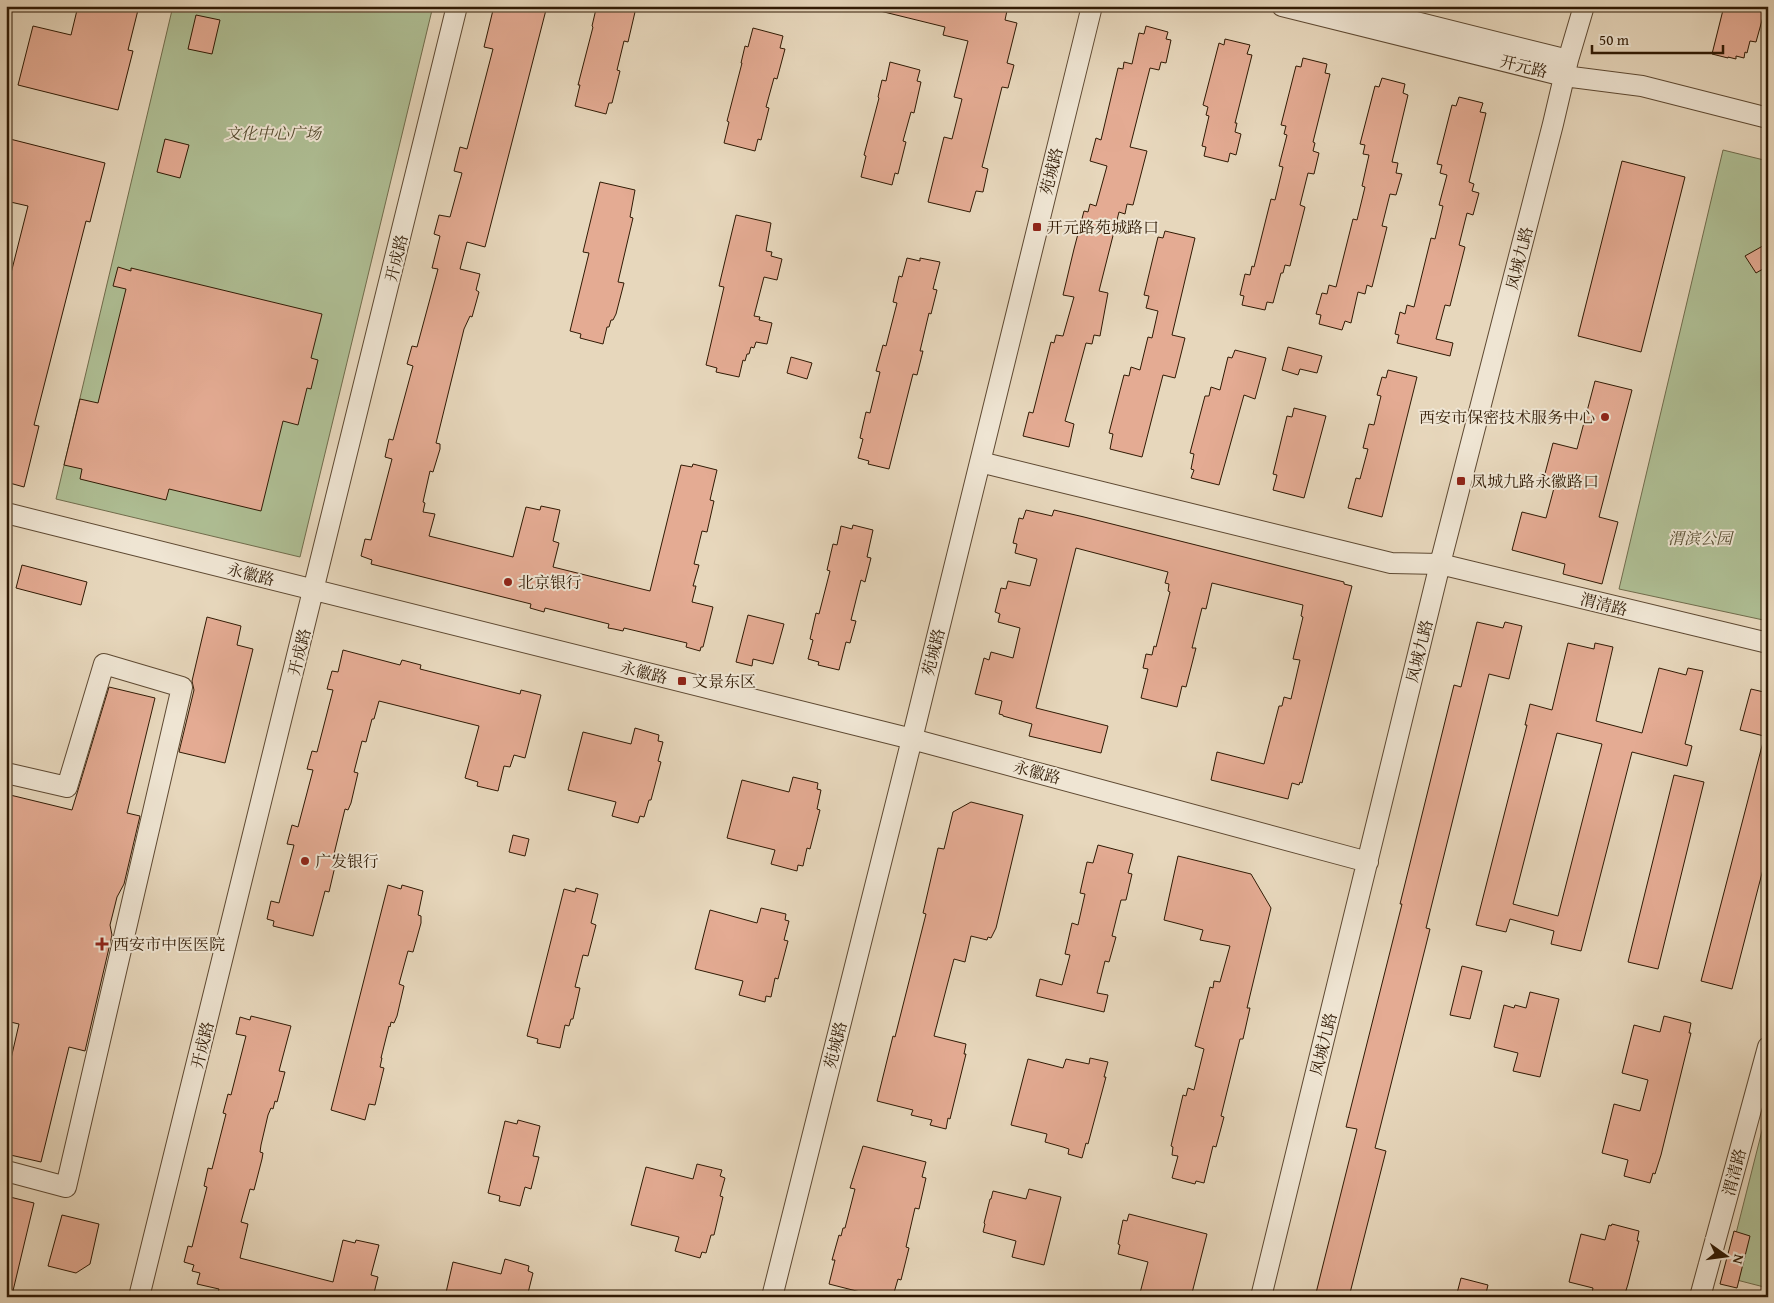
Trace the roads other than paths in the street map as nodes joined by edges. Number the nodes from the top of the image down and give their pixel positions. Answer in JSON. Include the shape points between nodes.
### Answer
{"nodes":[{"id":1,"x":457,"y":6,"type":"edge"},
{"id":2,"x":1092,"y":6,"type":"edge"},
{"id":3,"x":1282,"y":6,"type":"edge"},
{"id":4,"x":1352,"y":6,"type":"edge"},
{"id":5,"x":1584,"y":6,"type":"edge"},
{"id":6,"x":1566,"y":68,"type":"junction"},
{"id":7,"x":1768,"y":118,"type":"edge"},
{"id":8,"x":980,"y":462,"type":"junction"},
{"id":9,"x":6,"y":513,"type":"edge"},
{"id":10,"x":1440,"y":564,"type":"junction"},
{"id":11,"x":314,"y":590,"type":"junction"},
{"id":12,"x":1768,"y":643,"type":"edge"},
{"id":13,"x":912,"y":739,"type":"junction"},
{"id":14,"x":6,"y":773,"type":"edge"},
{"id":15,"x":1368,"y":862,"type":"junction"},
{"id":16,"x":1768,"y":1046,"type":"edge"},
{"id":17,"x":6,"y":1171,"type":"edge"},
{"id":18,"x":139,"y":1297,"type":"edge"},
{"id":19,"x":772,"y":1297,"type":"edge"},
{"id":20,"x":1261,"y":1297,"type":"edge"},
{"id":21,"x":1700,"y":1297,"type":"edge"}],
"edges":[{"from":1,"to":11,"type":"street","name":"开成路"},
{"from":2,"to":8,"type":"street","name":"苑城路"},
{"from":3,"to":6,"type":"street","name":"开元路"},
{"from":4,"to":6,"type":"street","name":"开元路"},
{"from":5,"to":6,"type":"street","name":"凤城九路"},
{"from":6,"to":7,"type":"street","name":"开元路"},
{"from":6,"to":10,"type":"street","name":"凤城九路"},
{"from":8,"to":10,"type":"street","name":"渭清路","via":[[1391,564]]},
{"from":8,"to":13,"type":"street","name":"苑城路"},
{"from":9,"to":11,"type":"street","name":"永徽路"},
{"from":10,"to":12,"type":"street","name":"渭清路"},
{"from":10,"to":15,"type":"street","name":"凤城九路"},
{"from":11,"to":13,"type":"street","name":"永徽路"},
{"from":11,"to":18,"type":"street","name":"开成路"},
{"from":13,"to":15,"type":"street","name":"永徽路"},
{"from":13,"to":19,"type":"street","name":"苑城路"},
{"from":14,"to":17,"type":"street","via":[[67,787],[104,664],[182,687],[66,1187]]},
{"from":15,"to":20,"type":"street","name":"凤城九路"},
{"from":16,"to":21,"type":"street","name":"渭清路"}]}
